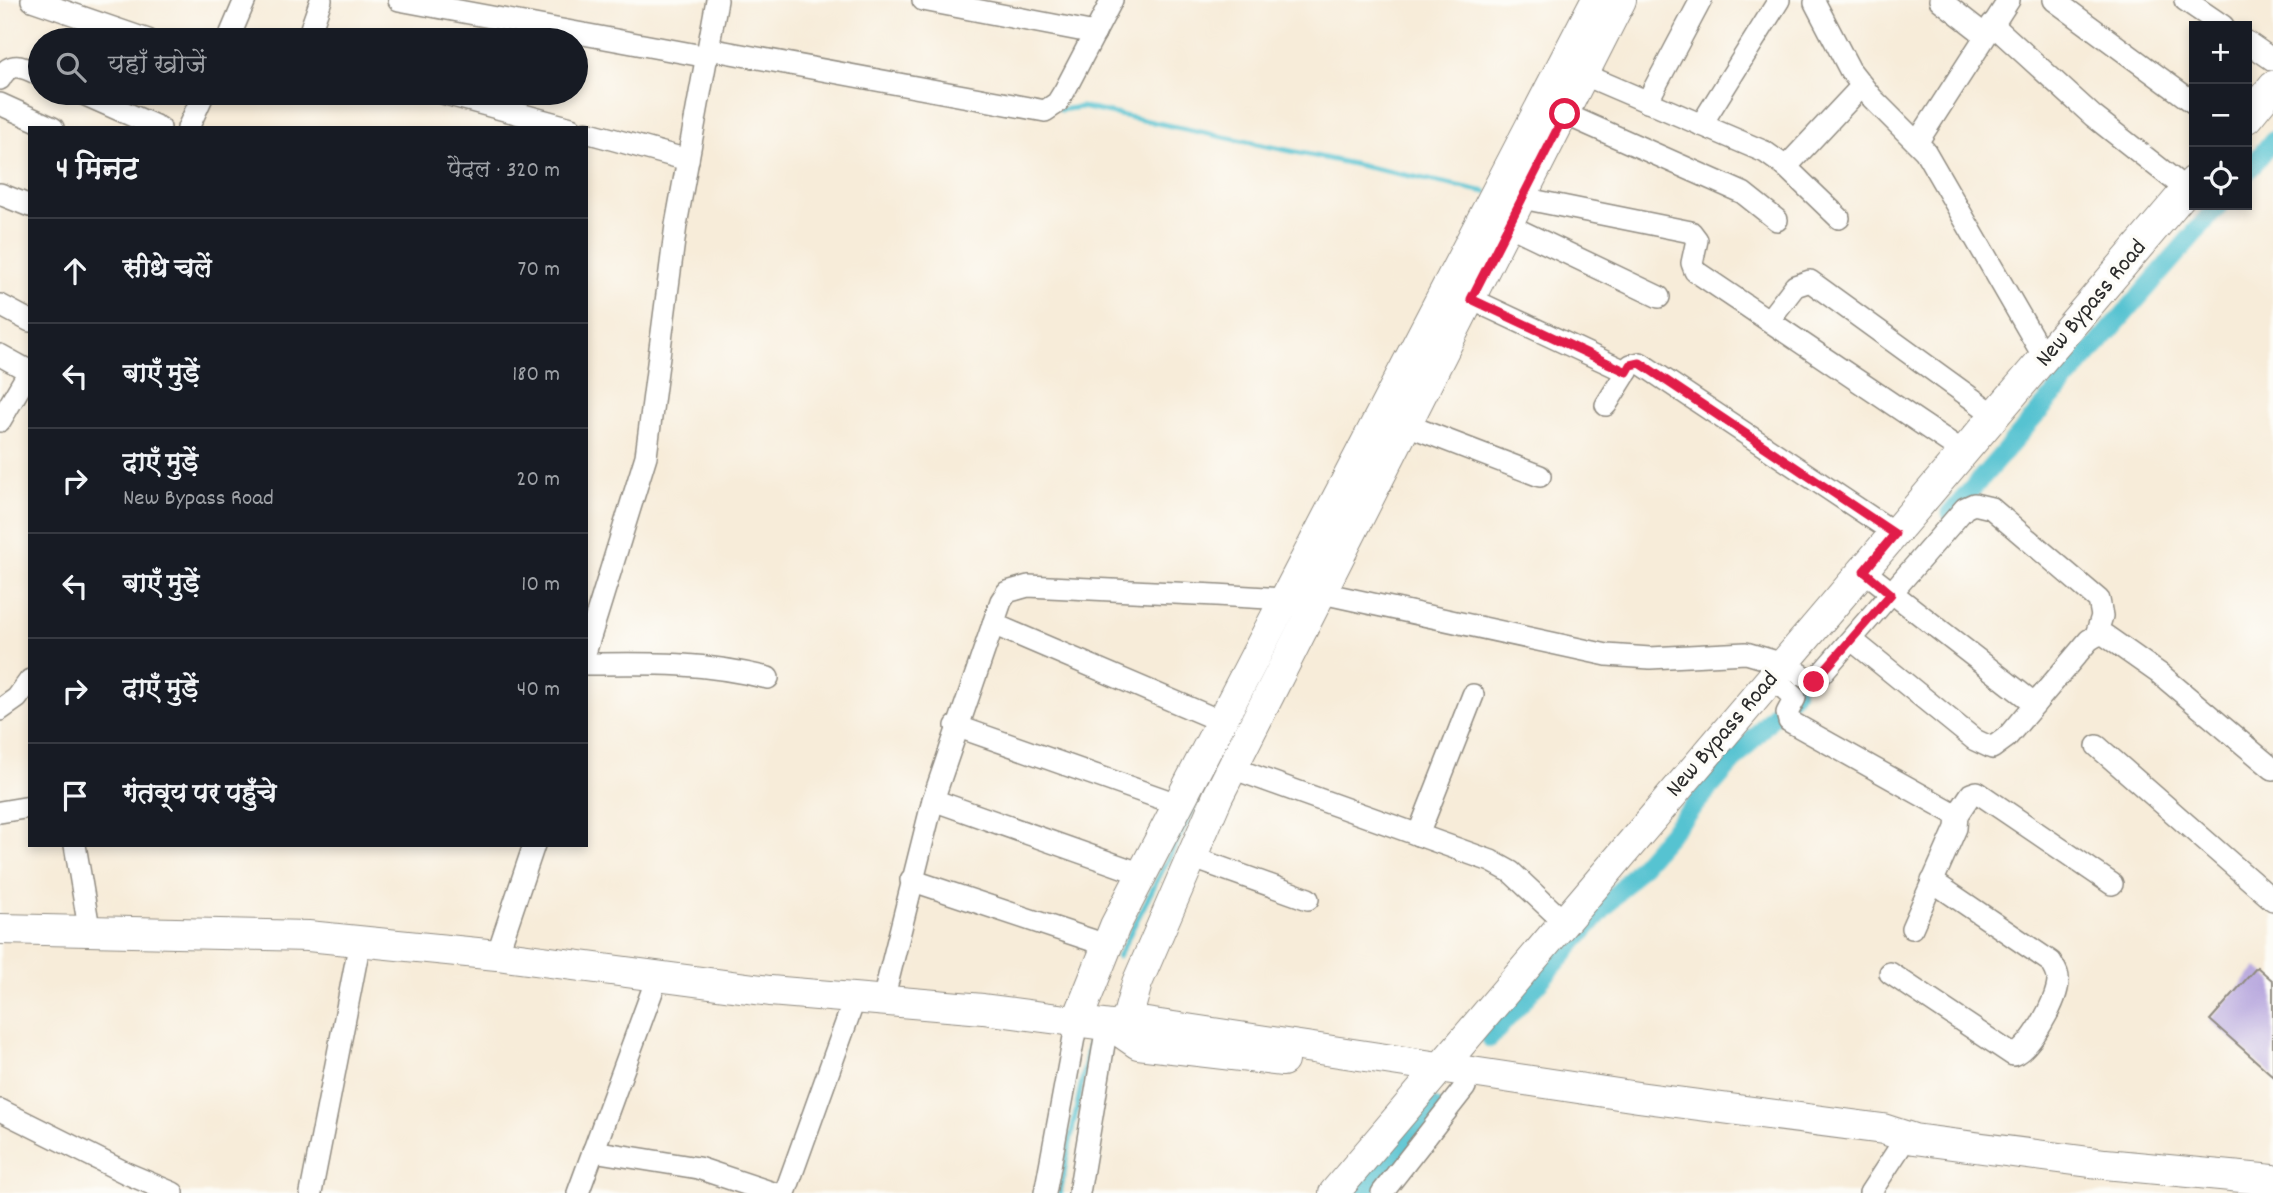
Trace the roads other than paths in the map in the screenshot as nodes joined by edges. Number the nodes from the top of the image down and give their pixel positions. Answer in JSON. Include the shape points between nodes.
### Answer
{"nodes":[{"id":1,"x":32,"y":0,"type":"edge"},
{"id":2,"x":245,"y":0,"type":"edge"},
{"id":3,"x":321,"y":0,"type":"edge"},
{"id":4,"x":399,"y":0,"type":"edge"},
{"id":5,"x":717,"y":0,"type":"edge"},
{"id":6,"x":923,"y":0,"type":"edge"},
{"id":7,"x":1112,"y":0,"type":"edge"},
{"id":8,"x":1596,"y":0,"type":"edge"},
{"id":9,"x":1621,"y":0,"type":"edge"},
{"id":10,"x":1701,"y":0,"type":"edge"},
{"id":11,"x":1779,"y":0,"type":"edge"},
{"id":12,"x":1940,"y":0,"type":"edge"},
{"id":13,"x":2009,"y":0,"type":"edge"},
{"id":14,"x":2054,"y":0,"type":"edge"},
{"id":15,"x":2185,"y":0,"type":"edge"},
{"id":16,"x":1818,"y":1,"type":"edge"},
{"id":17,"x":439,"y":3,"type":"edge"},
{"id":18,"x":2216,"y":21,"type":"edge"},
{"id":19,"x":113,"y":28,"type":"edge"},
{"id":20,"x":233,"y":28,"type":"edge"},
{"id":21,"x":311,"y":28,"type":"edge"},
{"id":22,"x":574,"y":28,"type":"edge"},
{"id":23,"x":1988,"y":30,"type":"junction"},
{"id":24,"x":588,"y":31,"type":"edge"},
{"id":25,"x":1095,"y":33,"type":"junction"},
{"id":26,"x":2252,"y":45,"type":"edge"},
{"id":27,"x":708,"y":53,"type":"junction"},
{"id":28,"x":2273,"y":60,"type":"edge"},
{"id":29,"x":28,"y":71,"type":"edge"},
{"id":30,"x":1585,"y":75,"type":"junction"},
{"id":31,"x":0,"y":77,"type":"edge"},
{"id":32,"x":1863,"y":86,"type":"junction"},
{"id":33,"x":2273,"y":86,"type":"edge"},
{"id":34,"x":2189,"y":99,"type":"edge"},
{"id":35,"x":1647,"y":102,"type":"junction"},
{"id":36,"x":0,"y":104,"type":"edge"},
{"id":37,"x":107,"y":105,"type":"edge"},
{"id":38,"x":199,"y":105,"type":"edge"},
{"id":39,"x":486,"y":105,"type":"edge"},
{"id":40,"x":2252,"y":112,"type":"edge"},
{"id":41,"x":1565,"y":114,"type":"junction"},
{"id":42,"x":1701,"y":125,"type":"junction"},
{"id":43,"x":49,"y":126,"type":"edge"},
{"id":44,"x":155,"y":126,"type":"edge"},
{"id":45,"x":189,"y":126,"type":"edge"},
{"id":46,"x":564,"y":126,"type":"edge"},
{"id":47,"x":588,"y":133,"type":"edge"},
{"id":48,"x":1918,"y":141,"type":"junction"},
{"id":49,"x":688,"y":160,"type":"junction"},
{"id":50,"x":1786,"y":167,"type":"junction"},
{"id":51,"x":2189,"y":185,"type":"edge"},
{"id":52,"x":2189,"y":187,"type":"edge"},
{"id":53,"x":0,"y":194,"type":"edge"},
{"id":54,"x":1522,"y":198,"type":"junction"},
{"id":55,"x":28,"y":205,"type":"edge"},
{"id":56,"x":1839,"y":218,"type":"dead end"},
{"id":57,"x":1777,"y":220,"type":"dead end"},
{"id":58,"x":1508,"y":225,"type":"junction"},
{"id":59,"x":1659,"y":297,"type":"dead end"},
{"id":60,"x":1471,"y":299,"type":"junction"},
{"id":61,"x":0,"y":305,"type":"edge"},
{"id":62,"x":28,"y":320,"type":"edge"},
{"id":63,"x":1769,"y":320,"type":"junction"},
{"id":64,"x":0,"y":355,"type":"edge"},
{"id":65,"x":2045,"y":359,"type":"junction"},
{"id":66,"x":28,"y":370,"type":"edge"},
{"id":67,"x":1627,"y":372,"type":"junction"},
{"id":68,"x":28,"y":373,"type":"edge"},
{"id":69,"x":1606,"y":405,"type":"dead end"},
{"id":70,"x":1996,"y":416,"type":"junction"},
{"id":71,"x":0,"y":421,"type":"edge"},
{"id":72,"x":1408,"y":425,"type":"junction"},
{"id":73,"x":1965,"y":453,"type":"junction"},
{"id":74,"x":1541,"y":476,"type":"dead end"},
{"id":75,"x":1895,"y":534,"type":"junction"},
{"id":76,"x":1880,"y":584,"type":"junction"},
{"id":77,"x":1302,"y":601,"type":"junction"},
{"id":78,"x":993,"y":624,"type":"junction"},
{"id":79,"x":2096,"y":635,"type":"junction"},
{"id":80,"x":1852,"y":640,"type":"junction"},
{"id":81,"x":588,"y":644,"type":"edge"},
{"id":82,"x":588,"y":664,"type":"edge"},
{"id":83,"x":768,"y":678,"type":"dead end"},
{"id":84,"x":1791,"y":680,"type":"junction"},
{"id":85,"x":28,"y":683,"type":"edge"},
{"id":86,"x":1473,"y":695,"type":"dead end"},
{"id":87,"x":2035,"y":704,"type":"junction"},
{"id":88,"x":0,"y":710,"type":"edge"},
{"id":89,"x":1220,"y":721,"type":"junction"},
{"id":90,"x":956,"y":726,"type":"junction"},
{"id":91,"x":2097,"y":746,"type":"dead end"},
{"id":92,"x":1232,"y":768,"type":"junction"},
{"id":93,"x":2273,"y":769,"type":"edge"},
{"id":94,"x":933,"y":800,"type":"junction"},
{"id":95,"x":1177,"y":804,"type":"junction"},
{"id":96,"x":28,"y":807,"type":"edge"},
{"id":97,"x":0,"y":812,"type":"edge"},
{"id":98,"x":1956,"y":815,"type":"junction"},
{"id":99,"x":1418,"y":835,"type":"junction"},
{"id":100,"x":75,"y":847,"type":"edge"},
{"id":101,"x":533,"y":847,"type":"edge"},
{"id":102,"x":1191,"y":857,"type":"junction"},
{"id":103,"x":1142,"y":874,"type":"junction"},
{"id":104,"x":911,"y":880,"type":"junction"},
{"id":105,"x":1932,"y":881,"type":"junction"},
{"id":106,"x":2112,"y":884,"type":"dead end"},
{"id":107,"x":1308,"y":899,"type":"dead end"},
{"id":108,"x":2273,"y":900,"type":"edge"},
{"id":109,"x":1564,"y":922,"type":"junction"},
{"id":110,"x":89,"y":928,"type":"junction"},
{"id":111,"x":1912,"y":928,"type":"dead end"},
{"id":112,"x":0,"y":929,"type":"edge"},
{"id":113,"x":360,"y":941,"type":"junction"},
{"id":114,"x":1106,"y":945,"type":"junction"},
{"id":115,"x":497,"y":956,"type":"junction"},
{"id":116,"x":1890,"y":972,"type":"dead end"},
{"id":117,"x":657,"y":978,"type":"junction"},
{"id":118,"x":869,"y":999,"type":"junction"},
{"id":119,"x":1077,"y":1021,"type":"junction"},
{"id":120,"x":1115,"y":1025,"type":"junction"},
{"id":121,"x":1434,"y":1074,"type":"junction"},
{"id":122,"x":1465,"y":1087,"type":"junction"},
{"id":123,"x":0,"y":1110,"type":"edge"},
{"id":124,"x":1909,"y":1140,"type":"junction"},
{"id":125,"x":593,"y":1152,"type":"junction"},
{"id":126,"x":2273,"y":1180,"type":"edge"},
{"id":127,"x":173,"y":1193,"type":"edge"},
{"id":128,"x":311,"y":1193,"type":"edge"},
{"id":129,"x":578,"y":1193,"type":"edge"},
{"id":130,"x":773,"y":1193,"type":"edge"},
{"id":131,"x":785,"y":1193,"type":"edge"},
{"id":132,"x":1045,"y":1193,"type":"edge"},
{"id":133,"x":1079,"y":1193,"type":"edge"},
{"id":134,"x":1334,"y":1193,"type":"edge"},
{"id":135,"x":1382,"y":1193,"type":"edge"},
{"id":136,"x":1870,"y":1193,"type":"edge"}],
"edges":[{"from":1,"to":19,"type":"street"},
{"from":2,"to":20,"type":"street"},
{"from":3,"to":21,"type":"street"},
{"from":4,"to":17,"type":"street"},
{"from":5,"to":27,"type":"street"},
{"from":6,"to":25,"type":"street"},
{"from":7,"to":25,"type":"street"},
{"from":8,"to":77,"type":"street"},
{"from":9,"to":30,"type":"street"},
{"from":10,"to":35,"type":"street"},
{"from":11,"to":42,"type":"street"},
{"from":12,"to":23,"type":"street"},
{"from":13,"to":23,"type":"street"},
{"from":14,"to":34,"type":"street"},
{"from":15,"to":18,"type":"street"},
{"from":16,"to":32,"type":"street","via":[[1833,41]]},
{"from":17,"to":22,"type":"street"},
{"from":23,"to":48,"type":"street"},
{"from":23,"to":51,"type":"street","via":[[2093,116]]},
{"from":24,"to":27,"type":"street"},
{"from":25,"to":27,"type":"street","via":[[1057,103],[1045,111]]},
{"from":26,"to":28,"type":"street"},
{"from":27,"to":49,"type":"street"},
{"from":29,"to":31,"type":"street","via":[[12,66]]},
{"from":30,"to":35,"type":"street"},
{"from":30,"to":41,"type":"street"},
{"from":32,"to":48,"type":"street"},
{"from":32,"to":50,"type":"street"},
{"from":33,"to":40,"type":"street"},
{"from":35,"to":42,"type":"street"},
{"from":36,"to":43,"type":"street"},
{"from":37,"to":44,"type":"street"},
{"from":38,"to":45,"type":"street"},
{"from":39,"to":46,"type":"street"},
{"from":41,"to":54,"type":"street"},
{"from":41,"to":57,"type":"street","via":[[1743,193]]},
{"from":42,"to":50,"type":"street","via":[[1765,152]]},
{"from":47,"to":49,"type":"street"},
{"from":48,"to":65,"type":"street"},
{"from":49,"to":81,"type":"street","via":[[661,324],[657,392],[646,456]]},
{"from":50,"to":56,"type":"street"},
{"from":52,"to":65,"type":"street","name":"New Bypass Road"},
{"from":53,"to":55,"type":"street"},
{"from":54,"to":58,"type":"street"},
{"from":54,"to":63,"type":"street","via":[[1691,232],[1697,240],[1692,257],[1695,271]]},
{"from":58,"to":59,"type":"street"},
{"from":58,"to":60,"type":"street"},
{"from":60,"to":67,"type":"street"},
{"from":60,"to":72,"type":"street"},
{"from":61,"to":62,"type":"street"},
{"from":63,"to":70,"type":"street","via":[[1796,286],[1810,282]]},
{"from":63,"to":73,"type":"street"},
{"from":64,"to":66,"type":"street"},
{"from":65,"to":70,"type":"street","name":"New Bypass Road"},
{"from":67,"to":69,"type":"street"},
{"from":67,"to":75,"type":"street","via":[[1640,363]]},
{"from":68,"to":71,"type":"street"},
{"from":70,"to":73,"type":"street","name":"New Bypass Road"},
{"from":72,"to":74,"type":"street"},
{"from":72,"to":77,"type":"street"},
{"from":73,"to":75,"type":"street","name":"New Bypass Road"},
{"from":75,"to":76,"type":"street","name":"New Bypass Road"},
{"from":76,"to":79,"type":"street","via":[[1965,508],[1980,504],[1991,508],[2099,600],[2102,616]]},
{"from":76,"to":80,"type":"street"},
{"from":76,"to":84,"type":"street","name":"New Bypass Road"},
{"from":76,"to":87,"type":"street"},
{"from":77,"to":78,"type":"street","via":[[1028,586],[1007,592]]},
{"from":77,"to":84,"type":"street","via":[[1607,655],[1650,658],[1729,652],[1759,656]]},
{"from":77,"to":89,"type":"street"},
{"from":77,"to":92,"type":"street"},
{"from":78,"to":89,"type":"street"},
{"from":78,"to":90,"type":"street"},
{"from":79,"to":87,"type":"street"},
{"from":79,"to":93,"type":"street","via":[[2106,636],[2160,674]]},
{"from":80,"to":84,"type":"street","via":[[1816,680]]},
{"from":80,"to":87,"type":"street","via":[[1984,747],[2000,744]]},
{"from":82,"to":83,"type":"street","via":[[686,663]]},
{"from":84,"to":98,"type":"street","via":[[1789,721]]},
{"from":84,"to":109,"type":"street","name":"New Bypass Road"},
{"from":85,"to":88,"type":"street"},
{"from":86,"to":99,"type":"street"},
{"from":89,"to":95,"type":"street"},
{"from":90,"to":94,"type":"street"},
{"from":90,"to":95,"type":"street"},
{"from":91,"to":108,"type":"street"},
{"from":92,"to":99,"type":"street"},
{"from":92,"to":102,"type":"street"},
{"from":94,"to":103,"type":"street"},
{"from":94,"to":104,"type":"street"},
{"from":95,"to":103,"type":"street"},
{"from":96,"to":97,"type":"street"},
{"from":98,"to":105,"type":"street","via":[[1956,828]]},
{"from":98,"to":106,"type":"street","via":[[1971,794],[1978,792]]},
{"from":99,"to":109,"type":"street","via":[[1511,872]]},
{"from":100,"to":110,"type":"street"},
{"from":101,"to":115,"type":"street"},
{"from":102,"to":107,"type":"street"},
{"from":102,"to":120,"type":"street","via":[[1138,983]]},
{"from":103,"to":114,"type":"street"},
{"from":104,"to":114,"type":"street"},
{"from":104,"to":118,"type":"street"},
{"from":105,"to":111,"type":"street"},
{"from":105,"to":116,"type":"street","via":[[2051,962],[2056,970],[2056,990],[2029,1046],[2013,1055]]},
{"from":109,"to":121,"type":"street","name":"New Bypass Road"},
{"from":110,"to":112,"type":"street"},
{"from":110,"to":113,"type":"street"},
{"from":113,"to":115,"type":"street"},
{"from":113,"to":128,"type":"street"},
{"from":114,"to":119,"type":"street"},
{"from":115,"to":117,"type":"street"},
{"from":117,"to":118,"type":"street"},
{"from":117,"to":125,"type":"street"},
{"from":118,"to":119,"type":"street"},
{"from":118,"to":131,"type":"street"},
{"from":119,"to":120,"type":"street"},
{"from":119,"to":132,"type":"street"},
{"from":120,"to":121,"type":"street","via":[[1140,1022],[1216,1032]]},
{"from":120,"to":133,"type":"street"},
{"from":121,"to":122,"type":"street"},
{"from":121,"to":124,"type":"street","via":[[1883,1129]]},
{"from":121,"to":134,"type":"street","name":"New Bypass Road"},
{"from":122,"to":124,"type":"street","via":[[1725,1128],[1881,1144]]},
{"from":122,"to":135,"type":"street"},
{"from":123,"to":127,"type":"street"},
{"from":124,"to":126,"type":"street"},
{"from":124,"to":136,"type":"street"},
{"from":125,"to":129,"type":"street"},
{"from":125,"to":130,"type":"street","via":[[698,1168]]}]}
